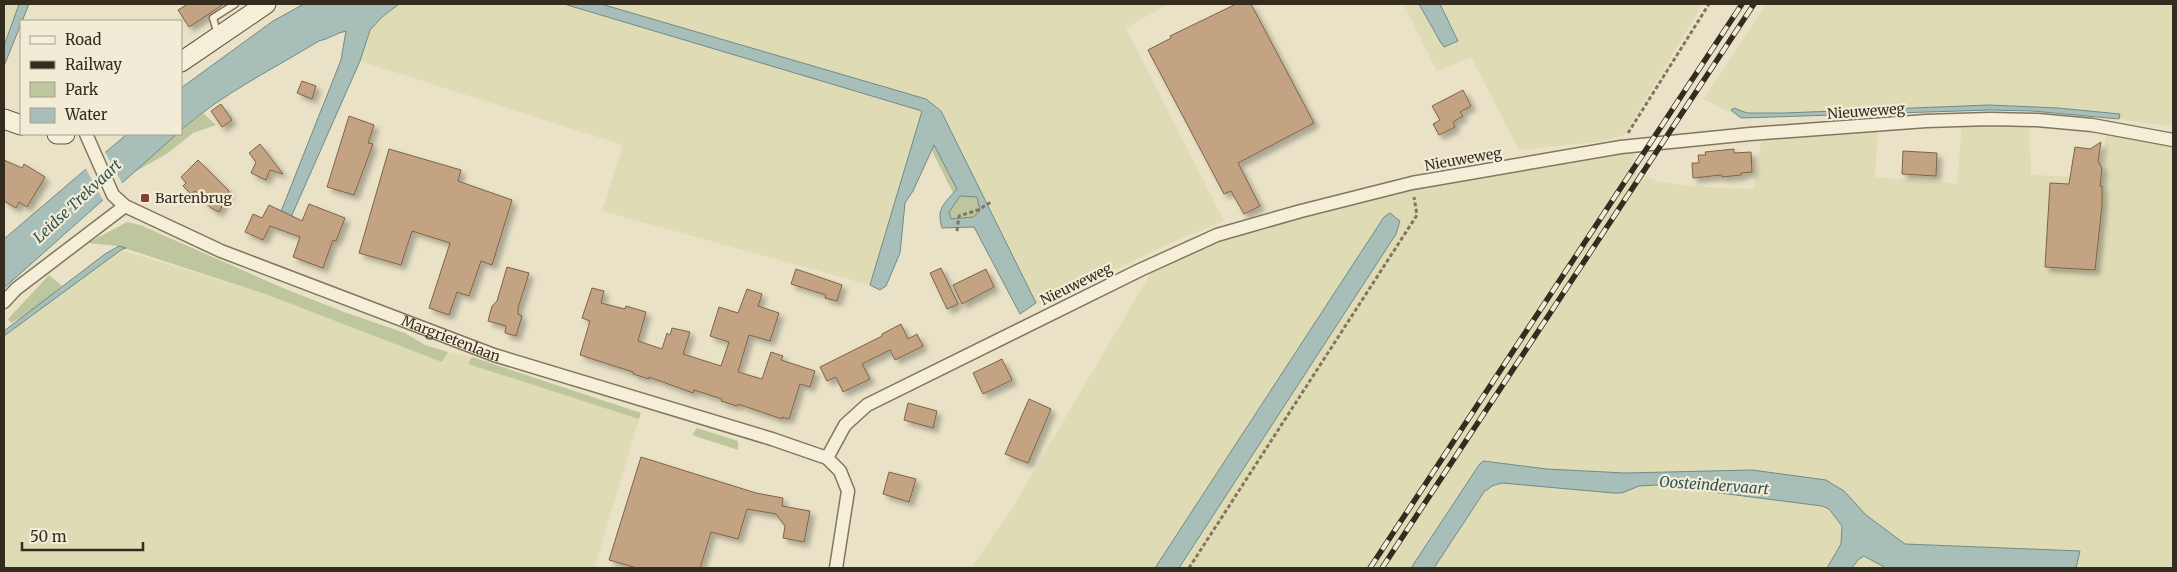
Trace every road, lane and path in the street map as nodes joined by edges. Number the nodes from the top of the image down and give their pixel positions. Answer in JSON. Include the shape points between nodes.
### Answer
{"nodes":[{"id":1,"x":235,"y":4,"type":"edge"},
{"id":2,"x":266,"y":4,"type":"edge"},
{"id":3,"x":1709,"y":4,"type":"edge"},
{"id":4,"x":218,"y":35,"type":"junction"},
{"id":5,"x":182,"y":61,"type":"edge"},
{"id":6,"x":4,"y":119,"type":"edge"},
{"id":7,"x":20,"y":125,"type":"edge"},
{"id":8,"x":86,"y":135,"type":"edge"},
{"id":9,"x":2173,"y":140,"type":"edge"},
{"id":10,"x":1621,"y":147,"type":"junction"},
{"id":11,"x":1412,"y":183,"type":"junction"},
{"id":12,"x":991,"y":202,"type":"dead end"},
{"id":13,"x":125,"y":206,"type":"junction"},
{"id":14,"x":957,"y":231,"type":"dead end"},
{"id":15,"x":4,"y":302,"type":"edge"},
{"id":16,"x":827,"y":458,"type":"junction"},
{"id":17,"x":836,"y":568,"type":"edge"},
{"id":18,"x":1189,"y":568,"type":"edge"}],
"edges":[{"from":1,"to":4,"type":"lane","via":[[213,18]]},
{"from":2,"to":4,"type":"main road"},
{"from":3,"to":10,"type":"path","via":[[1636,117]]},
{"from":4,"to":5,"type":"main road"},
{"from":6,"to":7,"type":"main road"},
{"from":8,"to":13,"type":"street","name":"Margrietenlaan","via":[[113,195]]},
{"from":9,"to":10,"type":"street","name":"Nieuweweg","via":[[2092,125],[1990,119],[1760,133]]},
{"from":10,"to":11,"type":"street","name":"Nieuweweg"},
{"from":11,"to":16,"type":"street","name":"Nieuweweg","via":[[1217,235],[1140,270],[867,405],[845,425]]},
{"from":11,"to":18,"type":"path","via":[[1417,215]]},
{"from":12,"to":14,"type":"path","via":[[959,216]]},
{"from":13,"to":15,"type":"street","via":[[16,289]]},
{"from":13,"to":16,"type":"street","name":"Margrietenlaan","via":[[221,251],[494,355]]},
{"from":16,"to":17,"type":"street","via":[[840,471],[848,491]]}]}
